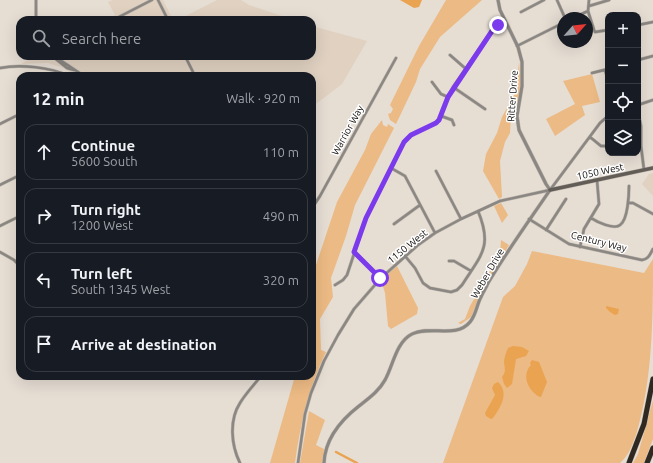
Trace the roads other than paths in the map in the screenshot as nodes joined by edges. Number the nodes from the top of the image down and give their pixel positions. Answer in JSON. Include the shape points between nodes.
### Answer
{"nodes":[{"id":1,"x":36,"y":0,"type":"edge"},
{"id":2,"x":152,"y":0,"type":"edge"},
{"id":3,"x":158,"y":0,"type":"edge"},
{"id":4,"x":498,"y":0,"type":"edge"},
{"id":5,"x":544,"y":0,"type":"edge"},
{"id":6,"x":557,"y":0,"type":"edge"},
{"id":7,"x":589,"y":0,"type":"edge"},
{"id":8,"x":609,"y":0,"type":"edge"},
{"id":9,"x":589,"y":6,"type":"junction"},
{"id":10,"x":588,"y":11,"type":"joint"},
{"id":11,"x":521,"y":12,"type":"dead end"},
{"id":12,"x":563,"y":12,"type":"edge"},
{"id":13,"x":36,"y":16,"type":"edge"},
{"id":14,"x":121,"y":16,"type":"edge"},
{"id":15,"x":166,"y":16,"type":"edge"},
{"id":16,"x":505,"y":21,"type":"junction"},
{"id":17,"x":653,"y":22,"type":"edge"},
{"id":18,"x":641,"y":24,"type":"edge"},
{"id":19,"x":557,"y":26,"type":"edge"},
{"id":20,"x":605,"y":30,"type":"edge"},
{"id":21,"x":517,"y":46,"type":"junction"},
{"id":22,"x":450,"y":56,"type":"dead end"},
{"id":23,"x":653,"y":56,"type":"edge"},
{"id":24,"x":396,"y":58,"type":"dead end"},
{"id":25,"x":641,"y":59,"type":"edge"},
{"id":26,"x":57,"y":60,"type":"edge"},
{"id":27,"x":188,"y":60,"type":"edge"},
{"id":28,"x":0,"y":68,"type":"edge"},
{"id":29,"x":466,"y":69,"type":"junction"},
{"id":30,"x":605,"y":69,"type":"edge"},
{"id":31,"x":60,"y":72,"type":"edge"},
{"id":32,"x":77,"y":72,"type":"edge"},
{"id":33,"x":193,"y":72,"type":"edge"},
{"id":34,"x":592,"y":73,"type":"dead end"},
{"id":35,"x":432,"y":82,"type":"dead end"},
{"id":36,"x":453,"y":87,"type":"junction"},
{"id":37,"x":448,"y":97,"type":"junction"},
{"id":38,"x":653,"y":100,"type":"edge"},
{"id":39,"x":641,"y":104,"type":"edge"},
{"id":40,"x":484,"y":109,"type":"dead end"},
{"id":41,"x":16,"y":116,"type":"edge"},
{"id":42,"x":441,"y":116,"type":"junction"},
{"id":43,"x":605,"y":119,"type":"edge"},
{"id":44,"x":640,"y":120,"type":"edge"},
{"id":45,"x":0,"y":124,"type":"edge"},
{"id":46,"x":454,"y":125,"type":"dead end"},
{"id":47,"x":590,"y":137,"type":"junction"},
{"id":48,"x":605,"y":146,"type":"edge"},
{"id":49,"x":392,"y":168,"type":"junction"},
{"id":50,"x":653,"y":168,"type":"edge"},
{"id":51,"x":644,"y":170,"type":"junction"},
{"id":52,"x":436,"y":171,"type":"dead end"},
{"id":53,"x":16,"y":177,"type":"edge"},
{"id":54,"x":597,"y":180,"type":"junction"},
{"id":55,"x":0,"y":186,"type":"edge"},
{"id":56,"x":629,"y":186,"type":"dead end"},
{"id":57,"x":550,"y":190,"type":"junction"},
{"id":58,"x":566,"y":199,"type":"dead end"},
{"id":59,"x":316,"y":202,"type":"edge"},
{"id":60,"x":628,"y":203,"type":"junction"},
{"id":61,"x":420,"y":204,"type":"junction"},
{"id":62,"x":478,"y":211,"type":"junction"},
{"id":63,"x":653,"y":214,"type":"edge"},
{"id":64,"x":16,"y":218,"type":"edge"},
{"id":65,"x":591,"y":218,"type":"junction"},
{"id":66,"x":461,"y":219,"type":"junction"},
{"id":67,"x":530,"y":219,"type":"junction"},
{"id":68,"x":394,"y":224,"type":"dead end"},
{"id":69,"x":0,"y":226,"type":"edge"},
{"id":70,"x":546,"y":230,"type":"junction"},
{"id":71,"x":435,"y":233,"type":"junction"},
{"id":72,"x":580,"y":247,"type":"junction"},
{"id":73,"x":653,"y":248,"type":"edge"},
{"id":74,"x":0,"y":252,"type":"edge"},
{"id":75,"x":354,"y":252,"type":"junction"},
{"id":76,"x":405,"y":256,"type":"junction"},
{"id":77,"x":449,"y":261,"type":"dead end"},
{"id":78,"x":16,"y":262,"type":"edge"},
{"id":79,"x":471,"y":271,"type":"junction"},
{"id":80,"x":380,"y":278,"type":"junction"},
{"id":81,"x":335,"y":285,"type":"dead end"},
{"id":82,"x":258,"y":380,"type":"edge"},
{"id":83,"x":653,"y":380,"type":"edge"},
{"id":84,"x":653,"y":448,"type":"edge"},
{"id":85,"x":240,"y":463,"type":"edge"},
{"id":86,"x":298,"y":463,"type":"edge"},
{"id":87,"x":324,"y":463,"type":"edge"},
{"id":88,"x":629,"y":463,"type":"edge"},
{"id":89,"x":647,"y":463,"type":"edge"}],
"edges":[{"from":1,"to":13,"type":"street"},
{"from":2,"to":14,"type":"street"},
{"from":3,"to":15,"type":"street"},
{"from":4,"to":16,"type":"street","name":"Ritter Drive"},
{"from":5,"to":11,"type":"street"},
{"from":6,"to":12,"type":"street"},
{"from":7,"to":9,"type":"street"},
{"from":8,"to":9,"type":"street"},
{"from":9,"to":10,"type":"street"},
{"from":10,"to":20,"type":"street","via":[[595,32]]},
{"from":16,"to":21,"type":"street","name":"Ritter Drive"},
{"from":16,"to":29,"type":"street","via":[[494,28]]},
{"from":17,"to":18,"type":"street"},
{"from":19,"to":21,"type":"street"},
{"from":21,"to":57,"type":"street","name":"Ritter Drive","via":[[522,62],[522,86],[517,116],[519,130]]},
{"from":22,"to":29,"type":"street"},
{"from":23,"to":25,"type":"street"},
{"from":24,"to":59,"type":"street","name":"Warrior Way"},
{"from":26,"to":32,"type":"street"},
{"from":27,"to":33,"type":"street"},
{"from":28,"to":31,"type":"street","via":[[43,68]]},
{"from":29,"to":36,"type":"street"},
{"from":30,"to":34,"type":"street"},
{"from":35,"to":37,"type":"street","via":[[441,94]]},
{"from":36,"to":37,"type":"street"},
{"from":36,"to":40,"type":"street"},
{"from":37,"to":42,"type":"street"},
{"from":38,"to":39,"type":"street"},
{"from":41,"to":45,"type":"street"},
{"from":42,"to":46,"type":"street","via":[[452,120]]},
{"from":42,"to":49,"type":"street","via":[[436,123],[407,139]]},
{"from":43,"to":47,"type":"street"},
{"from":44,"to":51,"type":"street"},
{"from":47,"to":48,"type":"street"},
{"from":47,"to":57,"type":"street"},
{"from":49,"to":61,"type":"street","via":[[405,176]]},
{"from":49,"to":75,"type":"street","via":[[366,218]]},
{"from":50,"to":51,"type":"main road","name":"1050 West"},
{"from":51,"to":54,"type":"main road","name":"1050 West"},
{"from":52,"to":66,"type":"street"},
{"from":53,"to":55,"type":"street"},
{"from":54,"to":57,"type":"main road","name":"1050 West"},
{"from":54,"to":65,"type":"street","via":[[599,204]]},
{"from":56,"to":60,"type":"street"},
{"from":57,"to":62,"type":"street","name":"1150 West","via":[[500,201]]},
{"from":57,"to":67,"type":"street","name":"Weber Drive"},
{"from":58,"to":70,"type":"street"},
{"from":60,"to":63,"type":"street","via":[[633,203]]},
{"from":60,"to":65,"type":"street","via":[[623,222],[616,227]]},
{"from":61,"to":68,"type":"street"},
{"from":61,"to":71,"type":"street"},
{"from":62,"to":66,"type":"street","name":"1150 West"},
{"from":62,"to":79,"type":"street","via":[[482,220],[485,246]]},
{"from":64,"to":69,"type":"street"},
{"from":65,"to":72,"type":"street","via":[[584,229]]},
{"from":66,"to":71,"type":"street","name":"1150 West"},
{"from":67,"to":70,"type":"street","name":"Century Way"},
{"from":67,"to":87,"type":"street","name":"Weber Drive","via":[[484,290],[472,320],[459,329],[422,331],[404,340],[380,388],[336,429],[328,443]]},
{"from":70,"to":72,"type":"street","name":"Century Way","via":[[567,243]]},
{"from":71,"to":76,"type":"street","name":"1150 West"},
{"from":72,"to":73,"type":"street","name":"Century Way","via":[[642,260],[646,260]]},
{"from":74,"to":78,"type":"street"},
{"from":75,"to":80,"type":"street"},
{"from":75,"to":81,"type":"street","via":[[347,275]]},
{"from":76,"to":79,"type":"street","via":[[423,284],[430,288],[451,292],[457,290]]},
{"from":76,"to":80,"type":"street","name":"1150 West"},
{"from":77,"to":79,"type":"street","via":[[454,261]]},
{"from":80,"to":86,"type":"street","name":"1150 West","via":[[354,309],[324,361],[305,414]]},
{"from":82,"to":85,"type":"street","via":[[239,404],[234,417],[234,447]]},
{"from":83,"to":88,"type":"highway","via":[[644,424]]},
{"from":84,"to":89,"type":"highway"}]}
